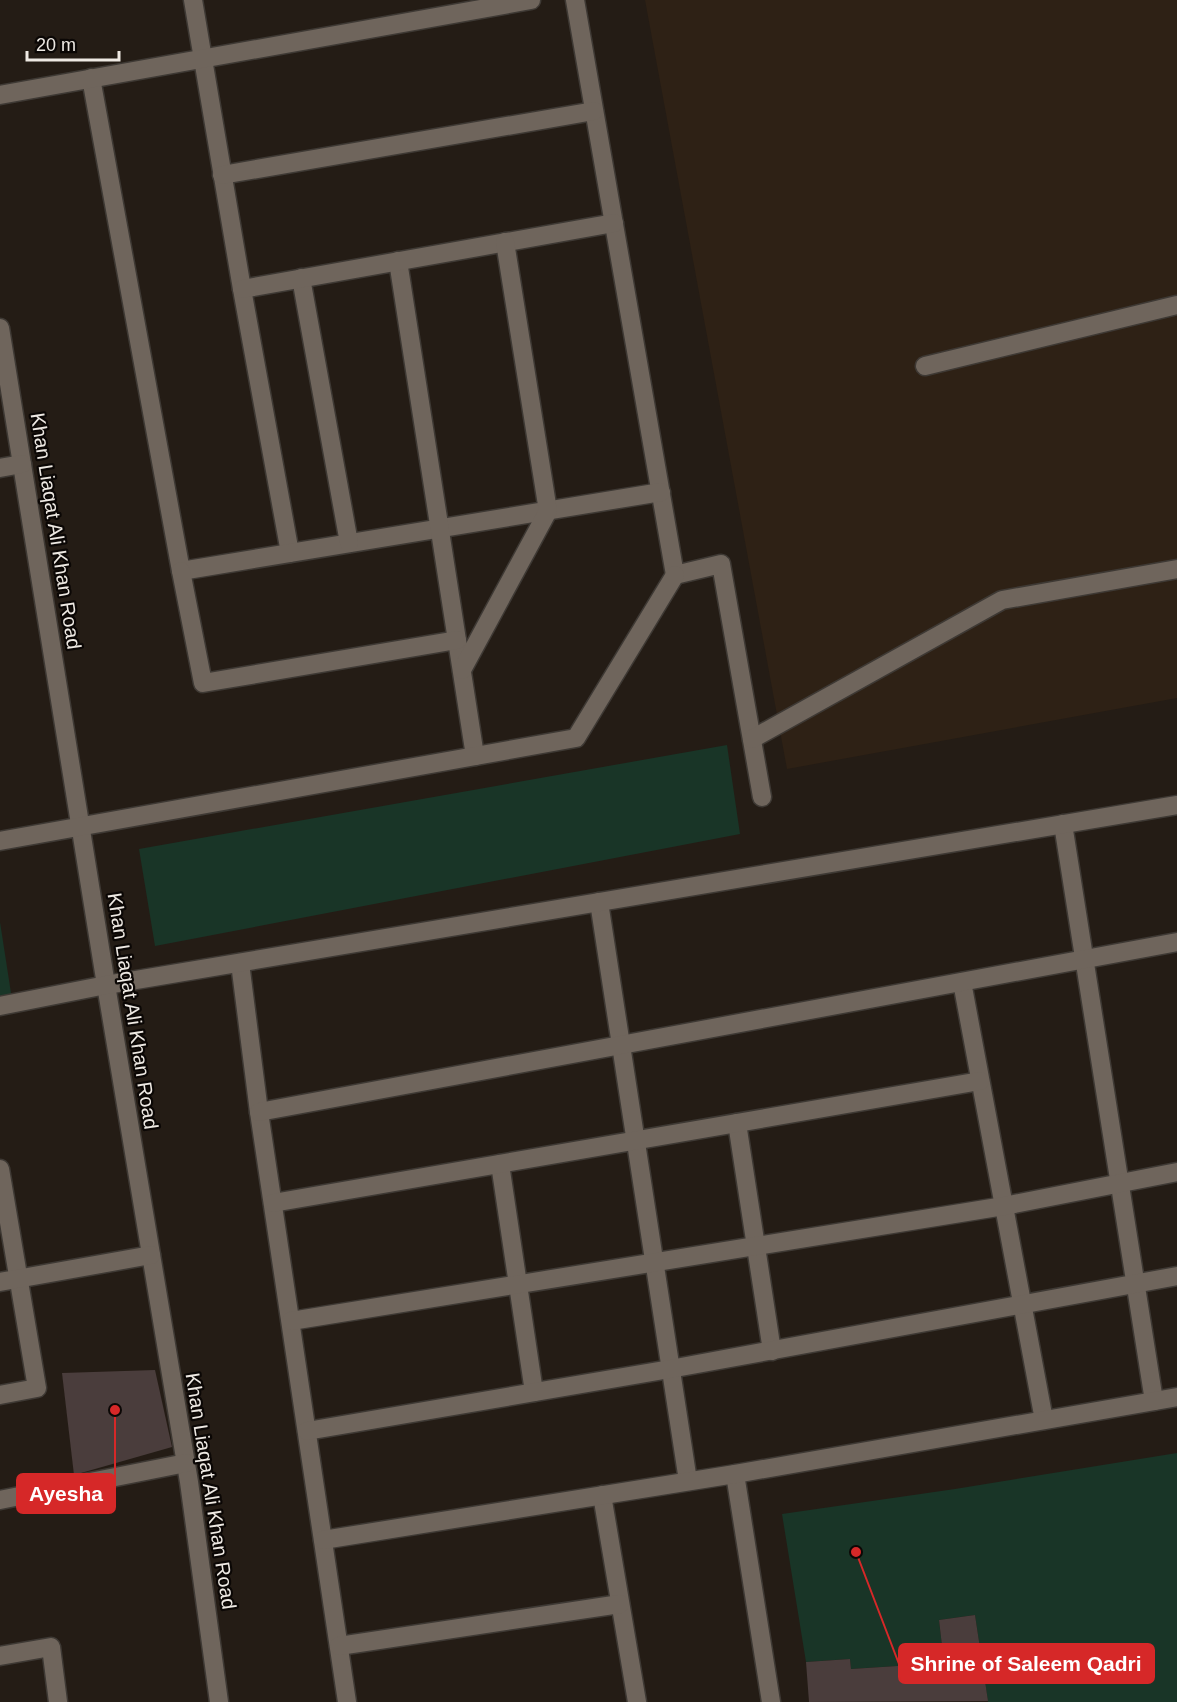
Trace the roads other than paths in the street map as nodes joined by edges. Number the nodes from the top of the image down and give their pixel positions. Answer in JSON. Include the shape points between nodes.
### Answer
{"nodes":[{"id":1,"x":193,"y":0,"type":"edge"},
{"id":2,"x":531,"y":0,"type":"edge"},
{"id":3,"x":575,"y":0,"type":"edge"},
{"id":4,"x":203,"y":57,"type":"junction"},
{"id":5,"x":91,"y":78,"type":"junction"},
{"id":6,"x":0,"y":95,"type":"edge"},
{"id":7,"x":594,"y":111,"type":"junction"},
{"id":8,"x":222,"y":175,"type":"junction"},
{"id":9,"x":614,"y":223,"type":"junction"},
{"id":10,"x":505,"y":242,"type":"junction"},
{"id":11,"x":398,"y":261,"type":"junction"},
{"id":12,"x":301,"y":278,"type":"junction"},
{"id":13,"x":242,"y":289,"type":"junction"},
{"id":14,"x":1177,"y":305,"type":"edge"},
{"id":15,"x":0,"y":328,"type":"edge"},
{"id":16,"x":925,"y":366,"type":"dead end"},
{"id":17,"x":22,"y":464,"type":"junction"},
{"id":18,"x":0,"y":468,"type":"edge"},
{"id":19,"x":661,"y":492,"type":"junction"},
{"id":20,"x":548,"y":511,"type":"junction"},
{"id":21,"x":440,"y":528,"type":"junction"},
{"id":22,"x":349,"y":543,"type":"junction"},
{"id":23,"x":290,"y":553,"type":"junction"},
{"id":24,"x":1177,"y":569,"type":"edge"},
{"id":25,"x":181,"y":571,"type":"junction"},
{"id":26,"x":675,"y":575,"type":"junction"},
{"id":27,"x":457,"y":640,"type":"junction"},
{"id":28,"x":462,"y":670,"type":"junction"},
{"id":29,"x":752,"y":739,"type":"junction"},
{"id":30,"x":475,"y":756,"type":"junction"},
{"id":31,"x":762,"y":797,"type":"dead end"},
{"id":32,"x":1177,"y":805,"type":"edge"},
{"id":33,"x":1063,"y":824,"type":"junction"},
{"id":34,"x":80,"y":826,"type":"junction"},
{"id":35,"x":0,"y":841,"type":"edge"},
{"id":36,"x":598,"y":902,"type":"junction"},
{"id":37,"x":1177,"y":942,"type":"edge"},
{"id":38,"x":1084,"y":960,"type":"junction"},
{"id":39,"x":240,"y":963,"type":"junction"},
{"id":40,"x":962,"y":982,"type":"junction"},
{"id":41,"x":106,"y":985,"type":"junction"},
{"id":42,"x":0,"y":1006,"type":"edge"},
{"id":43,"x":621,"y":1045,"type":"junction"},
{"id":44,"x":980,"y":1081,"type":"junction"},
{"id":45,"x":259,"y":1112,"type":"junction"},
{"id":46,"x":737,"y":1123,"type":"junction"},
{"id":47,"x":635,"y":1140,"type":"junction"},
{"id":48,"x":500,"y":1164,"type":"junction"},
{"id":49,"x":0,"y":1169,"type":"edge"},
{"id":50,"x":1177,"y":1172,"type":"edge"},
{"id":51,"x":1120,"y":1183,"type":"junction"},
{"id":52,"x":273,"y":1203,"type":"junction"},
{"id":53,"x":1004,"y":1206,"type":"junction"},
{"id":54,"x":756,"y":1246,"type":"junction"},
{"id":55,"x":151,"y":1255,"type":"junction"},
{"id":56,"x":654,"y":1262,"type":"junction"},
{"id":57,"x":1177,"y":1276,"type":"edge"},
{"id":58,"x":9,"y":1280,"type":"edge"},
{"id":59,"x":518,"y":1284,"type":"junction"},
{"id":60,"x":1136,"y":1284,"type":"junction"},
{"id":61,"x":1023,"y":1305,"type":"junction"},
{"id":62,"x":291,"y":1321,"type":"junction"},
{"id":63,"x":772,"y":1351,"type":"junction"},
{"id":64,"x":670,"y":1369,"type":"junction"},
{"id":65,"x":534,"y":1392,"type":"junction"},
{"id":66,"x":0,"y":1395,"type":"edge"},
{"id":67,"x":1177,"y":1397,"type":"edge"},
{"id":68,"x":1154,"y":1401,"type":"junction"},
{"id":69,"x":1044,"y":1420,"type":"junction"},
{"id":70,"x":307,"y":1431,"type":"junction"},
{"id":71,"x":186,"y":1463,"type":"junction"},
{"id":72,"x":735,"y":1474,"type":"junction"},
{"id":73,"x":688,"y":1481,"type":"junction"},
{"id":74,"x":602,"y":1495,"type":"junction"},
{"id":75,"x":0,"y":1500,"type":"edge"},
{"id":76,"x":323,"y":1540,"type":"junction"},
{"id":77,"x":620,"y":1604,"type":"junction"},
{"id":78,"x":339,"y":1646,"type":"junction"},
{"id":79,"x":0,"y":1656,"type":"edge"},
{"id":80,"x":58,"y":1702,"type":"edge"},
{"id":81,"x":219,"y":1702,"type":"edge"},
{"id":82,"x":347,"y":1702,"type":"edge"},
{"id":83,"x":637,"y":1702,"type":"edge"},
{"id":84,"x":771,"y":1702,"type":"edge"}],
"edges":[{"from":1,"to":4,"type":"street"},
{"from":2,"to":4,"type":"street"},
{"from":3,"to":7,"type":"street"},
{"from":4,"to":5,"type":"street"},
{"from":4,"to":8,"type":"street"},
{"from":5,"to":6,"type":"street"},
{"from":5,"to":25,"type":"street"},
{"from":7,"to":8,"type":"street"},
{"from":7,"to":9,"type":"street"},
{"from":8,"to":13,"type":"street"},
{"from":9,"to":10,"type":"street"},
{"from":9,"to":19,"type":"street"},
{"from":10,"to":11,"type":"street"},
{"from":10,"to":20,"type":"street"},
{"from":11,"to":12,"type":"street"},
{"from":11,"to":21,"type":"street"},
{"from":12,"to":13,"type":"street"},
{"from":12,"to":22,"type":"street"},
{"from":13,"to":23,"type":"street"},
{"from":14,"to":16,"type":"street"},
{"from":15,"to":17,"type":"street","name":"Khan Liaqat Ali Khan Road"},
{"from":17,"to":18,"type":"street"},
{"from":17,"to":34,"type":"street","name":"Khan Liaqat Ali Khan Road"},
{"from":19,"to":20,"type":"street"},
{"from":19,"to":26,"type":"street"},
{"from":20,"to":21,"type":"street"},
{"from":20,"to":28,"type":"street"},
{"from":21,"to":22,"type":"street"},
{"from":21,"to":27,"type":"street"},
{"from":22,"to":23,"type":"street"},
{"from":23,"to":25,"type":"street"},
{"from":24,"to":29,"type":"street","via":[[1002,600]]},
{"from":25,"to":27,"type":"street","via":[[203,682]]},
{"from":26,"to":29,"type":"street","via":[[721,564]]},
{"from":26,"to":30,"type":"street","via":[[576,738]]},
{"from":27,"to":28,"type":"street"},
{"from":28,"to":30,"type":"street"},
{"from":29,"to":31,"type":"street"},
{"from":30,"to":34,"type":"street"},
{"from":32,"to":33,"type":"street"},
{"from":33,"to":36,"type":"street"},
{"from":33,"to":38,"type":"street"},
{"from":34,"to":35,"type":"street"},
{"from":34,"to":41,"type":"street","name":"Khan Liaqat Ali Khan Road"},
{"from":36,"to":39,"type":"street"},
{"from":36,"to":43,"type":"street"},
{"from":37,"to":38,"type":"street"},
{"from":38,"to":40,"type":"street"},
{"from":38,"to":51,"type":"street"},
{"from":39,"to":41,"type":"street"},
{"from":39,"to":45,"type":"street"},
{"from":40,"to":43,"type":"street"},
{"from":40,"to":44,"type":"street"},
{"from":41,"to":42,"type":"street"},
{"from":41,"to":55,"type":"street","name":"Khan Liaqat Ali Khan Road"},
{"from":43,"to":45,"type":"street"},
{"from":43,"to":47,"type":"street"},
{"from":44,"to":46,"type":"street"},
{"from":44,"to":53,"type":"street"},
{"from":45,"to":52,"type":"street"},
{"from":46,"to":47,"type":"street"},
{"from":46,"to":54,"type":"street"},
{"from":47,"to":48,"type":"street"},
{"from":47,"to":56,"type":"street"},
{"from":48,"to":52,"type":"street"},
{"from":48,"to":59,"type":"street"},
{"from":49,"to":58,"type":"street"},
{"from":50,"to":51,"type":"street"},
{"from":51,"to":53,"type":"street"},
{"from":51,"to":60,"type":"street"},
{"from":52,"to":62,"type":"street"},
{"from":53,"to":54,"type":"street"},
{"from":53,"to":61,"type":"street"},
{"from":54,"to":56,"type":"street"},
{"from":54,"to":63,"type":"street"},
{"from":55,"to":58,"type":"street"},
{"from":55,"to":71,"type":"street","name":"Khan Liaqat Ali Khan Road"},
{"from":56,"to":59,"type":"street"},
{"from":56,"to":64,"type":"street"},
{"from":57,"to":60,"type":"street"},
{"from":58,"to":66,"type":"street","via":[[37,1388]]},
{"from":59,"to":62,"type":"street"},
{"from":59,"to":65,"type":"street"},
{"from":60,"to":61,"type":"street"},
{"from":60,"to":68,"type":"street"},
{"from":61,"to":63,"type":"street"},
{"from":61,"to":69,"type":"street"},
{"from":62,"to":70,"type":"street"},
{"from":63,"to":64,"type":"street"},
{"from":64,"to":65,"type":"street"},
{"from":64,"to":73,"type":"street"},
{"from":65,"to":70,"type":"street"},
{"from":67,"to":68,"type":"street"},
{"from":68,"to":69,"type":"street"},
{"from":69,"to":72,"type":"street"},
{"from":70,"to":76,"type":"street"},
{"from":71,"to":75,"type":"street"},
{"from":71,"to":81,"type":"street","name":"Khan Liaqat Ali Khan Road"},
{"from":72,"to":73,"type":"street"},
{"from":72,"to":84,"type":"street"},
{"from":73,"to":74,"type":"street"},
{"from":74,"to":76,"type":"street"},
{"from":74,"to":77,"type":"street"},
{"from":76,"to":78,"type":"street"},
{"from":77,"to":78,"type":"street"},
{"from":77,"to":83,"type":"street"},
{"from":78,"to":82,"type":"street"},
{"from":79,"to":80,"type":"street","via":[[51,1647]]}]}
